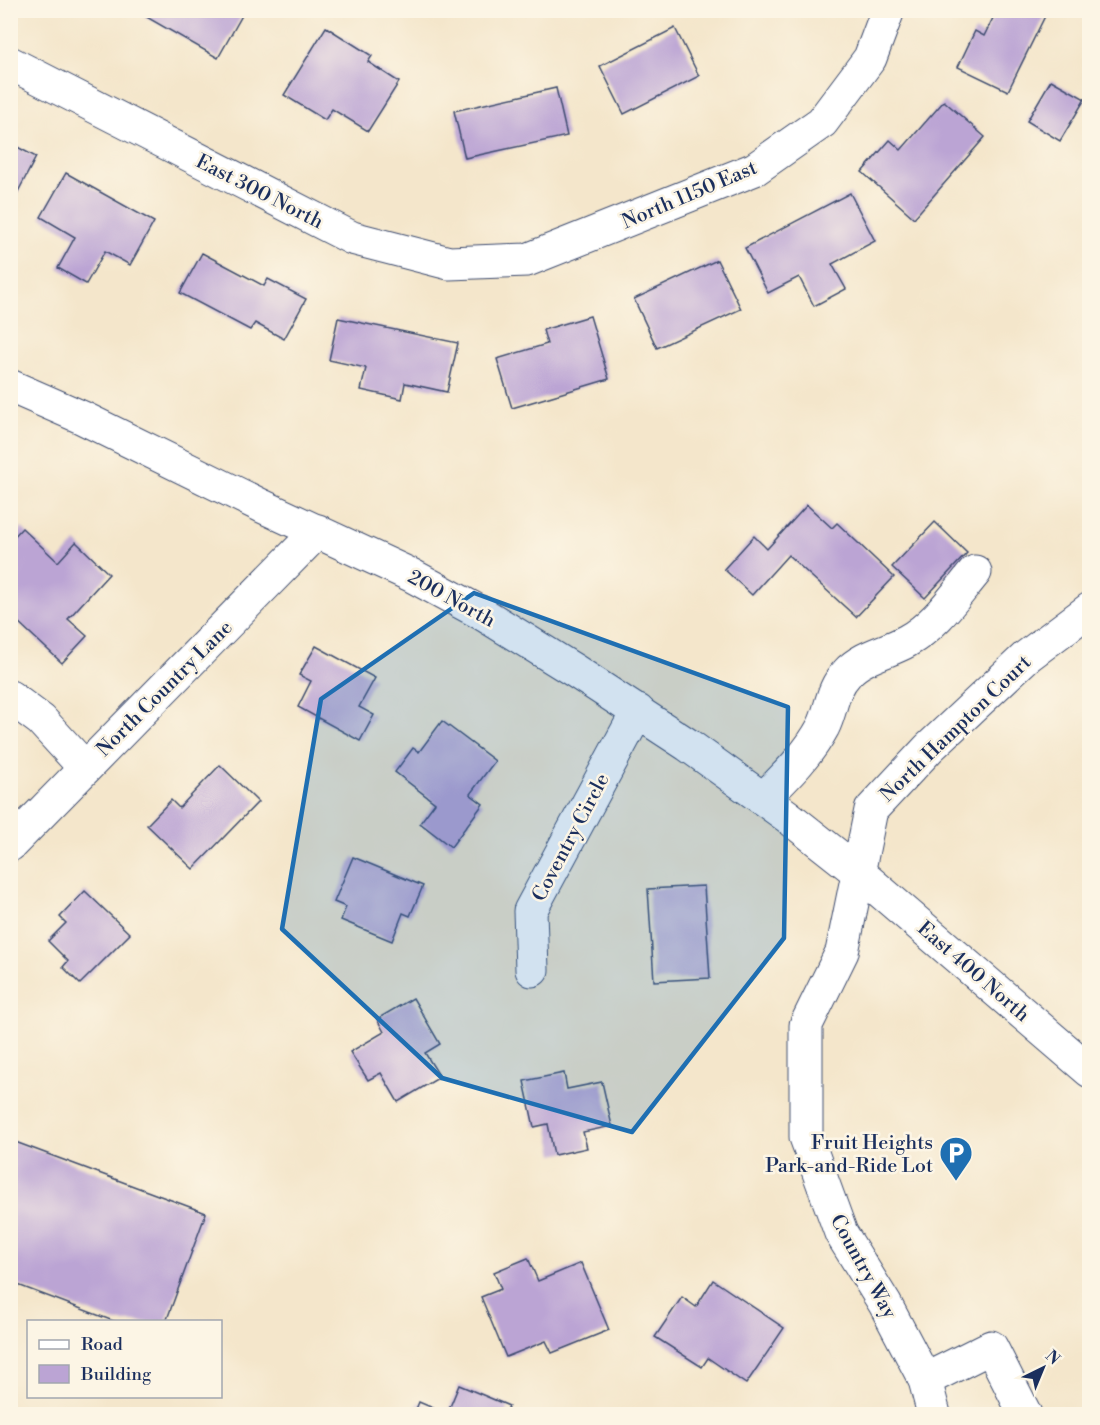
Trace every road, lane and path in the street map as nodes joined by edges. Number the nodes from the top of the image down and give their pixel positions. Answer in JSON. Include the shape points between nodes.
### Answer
{"nodes":[{"id":1,"x":888,"y":10,"type":"edge"},
{"id":2,"x":10,"y":63,"type":"edge"},
{"id":3,"x":527,"y":260,"type":"joint"},
{"id":4,"x":10,"y":386,"type":"edge"},
{"id":5,"x":318,"y":531,"type":"junction"},
{"id":6,"x":975,"y":572,"type":"dead end"},
{"id":7,"x":1089,"y":609,"type":"edge"},
{"id":8,"x":10,"y":697,"type":"edge"},
{"id":9,"x":638,"y":711,"type":"junction"},
{"id":10,"x":85,"y":768,"type":"junction"},
{"id":11,"x":764,"y":798,"type":"junction"},
{"id":12,"x":10,"y":845,"type":"edge"},
{"id":13,"x":858,"y":872,"type":"junction"},
{"id":14,"x":532,"y":970,"type":"dead end"},
{"id":15,"x":1089,"y":1071,"type":"edge"},
{"id":16,"x":925,"y":1380,"type":"junction"},
{"id":17,"x":934,"y":1414,"type":"edge"},
{"id":18,"x":1025,"y":1414,"type":"edge"}],
"edges":[{"from":1,"to":3,"type":"street","name":"North 1150 East","via":[[870,58],[822,123],[755,169]]},
{"from":2,"to":3,"type":"street","name":"East 300 North","via":[[352,238],[449,263]]},
{"from":4,"to":5,"type":"street","name":"200 North"},
{"from":5,"to":9,"type":"street","name":"200 North","via":[[483,614]]},
{"from":5,"to":10,"type":"street","name":"North Country Lane"},
{"from":6,"to":11,"type":"street","via":[[930,625],[909,641],[855,664],[844,675],[832,695],[824,726],[798,764]]},
{"from":7,"to":13,"type":"street","name":"North Hampton Court","via":[[1026,657],[929,748],[871,810]]},
{"from":8,"to":10,"type":"street","via":[[41,720]]},
{"from":9,"to":11,"type":"street","name":"200 North"},
{"from":9,"to":14,"type":"street","name":"Coventry Circle","via":[[530,911]]},
{"from":10,"to":12,"type":"street","name":"North Country Lane"},
{"from":11,"to":13,"type":"street","name":"200 North"},
{"from":13,"to":15,"type":"street","name":"East 400 North"},
{"from":13,"to":16,"type":"street","name":"Country Way","via":[[842,952],[806,1025],[806,1137],[842,1233]]},
{"from":16,"to":17,"type":"street","name":"Country Way"},
{"from":16,"to":18,"type":"street","via":[[992,1347]]}]}
